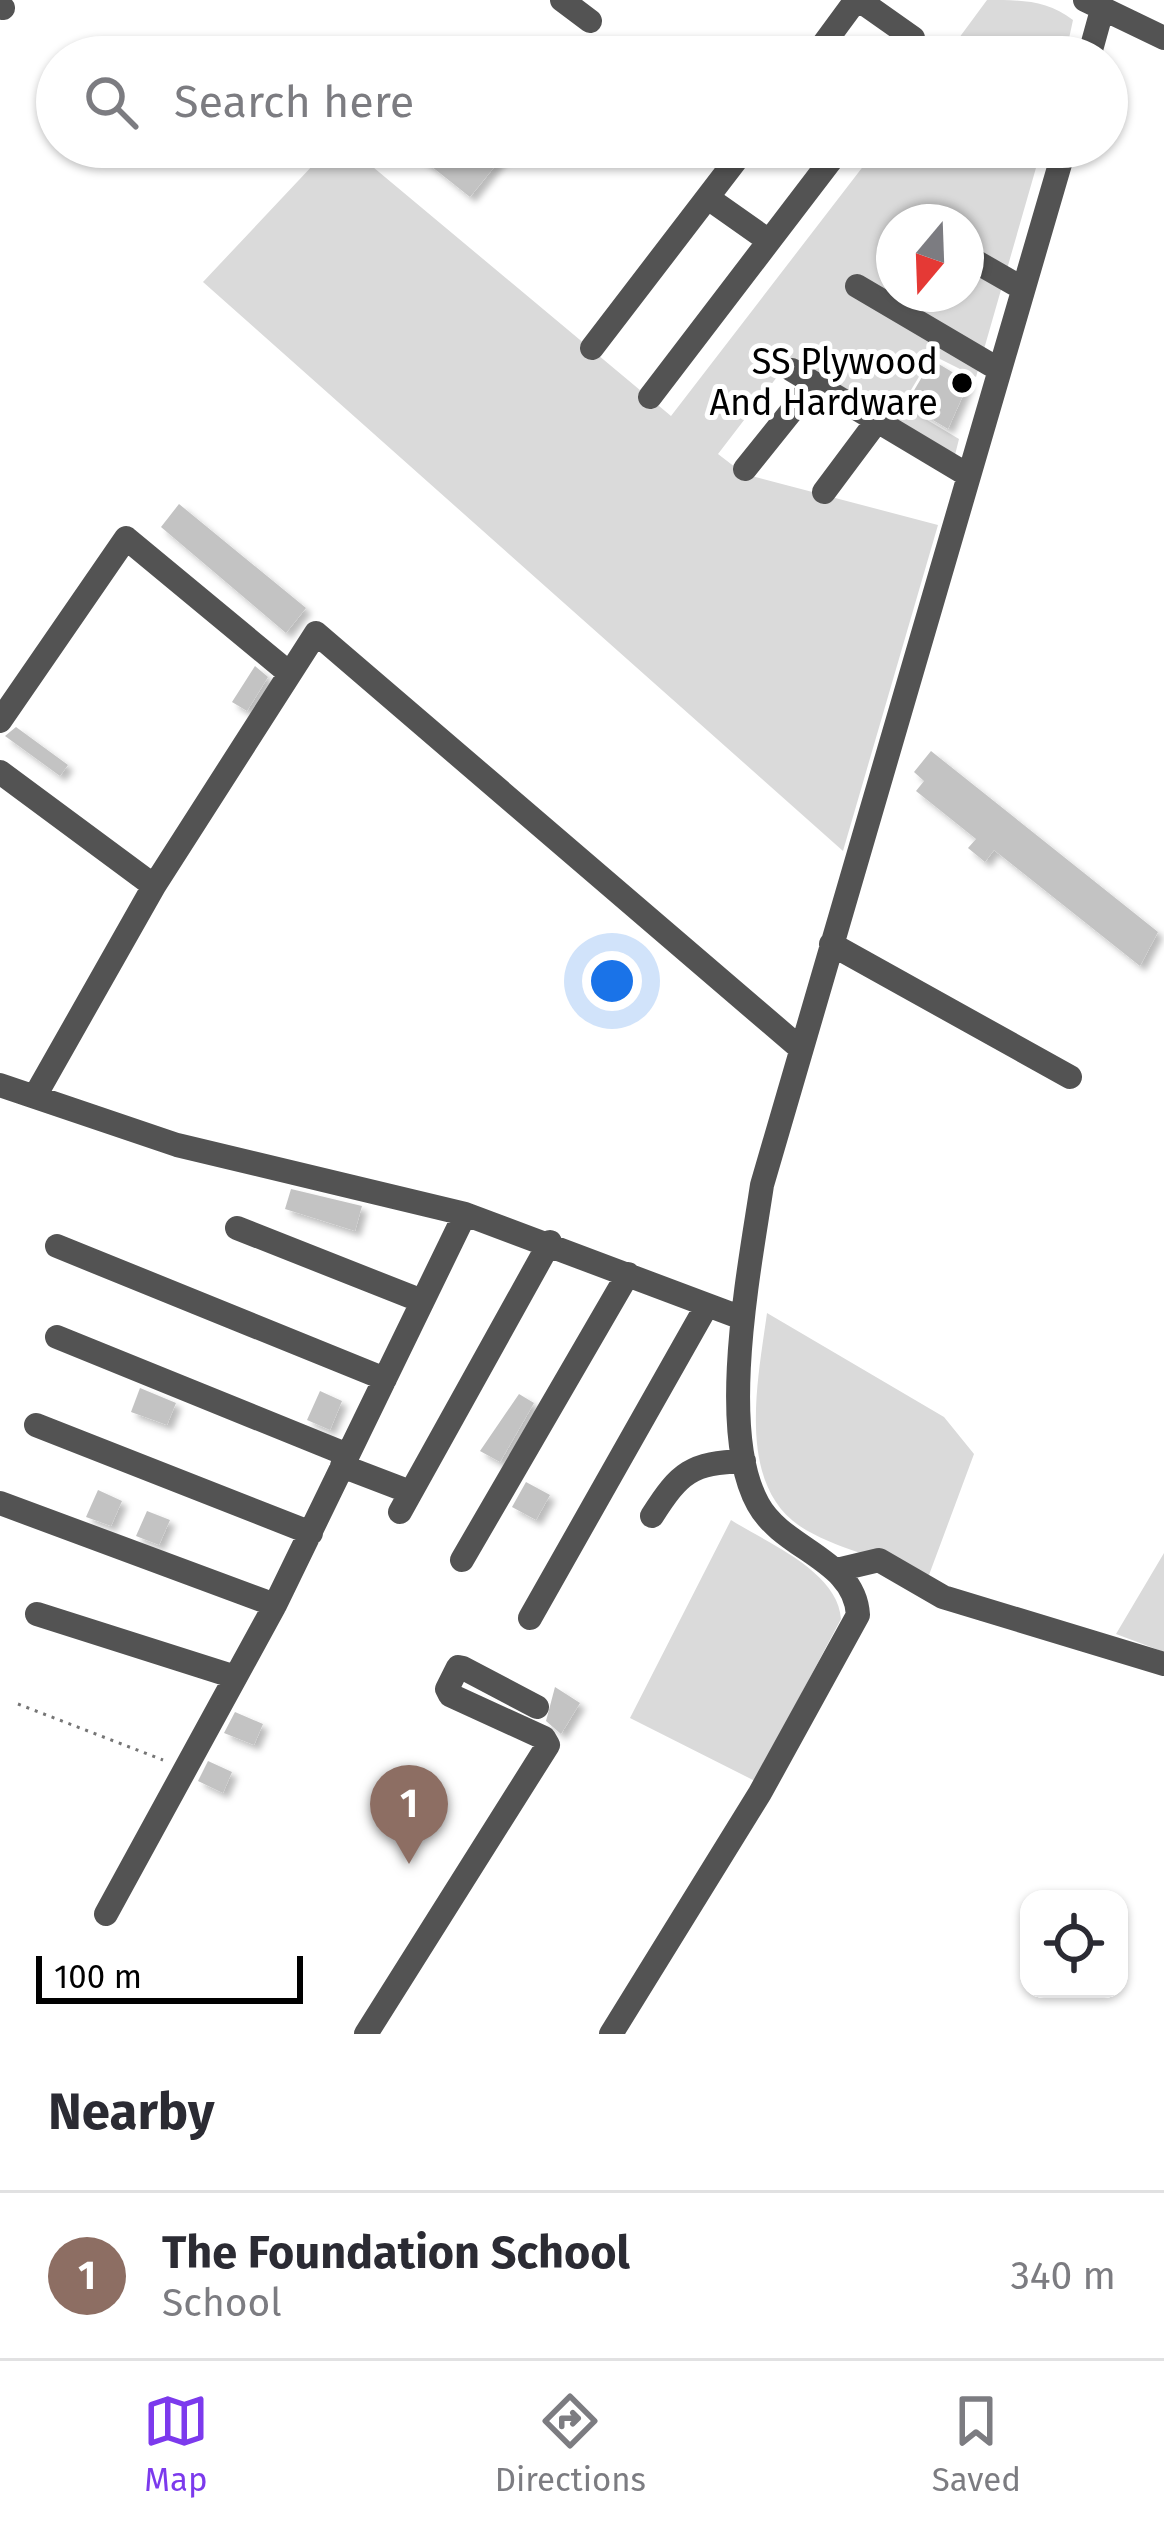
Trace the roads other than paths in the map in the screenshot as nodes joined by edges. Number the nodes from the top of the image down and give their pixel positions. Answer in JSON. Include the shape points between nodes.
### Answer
{"nodes":[{"id":1,"x":562,"y":0,"type":"edge"},
{"id":2,"x":858,"y":0,"type":"edge"},
{"id":3,"x":1094,"y":5,"type":"edge"},
{"id":4,"x":590,"y":21,"type":"dead end"},
{"id":5,"x":830,"y":36,"type":"edge"},
{"id":6,"x":910,"y":36,"type":"edge"},
{"id":7,"x":1091,"y":36,"type":"edge"},
{"id":8,"x":1164,"y":38,"type":"edge"},
{"id":9,"x":730,"y":168,"type":"edge"},
{"id":10,"x":825,"y":168,"type":"edge"},
{"id":11,"x":1059,"y":168,"type":"edge"},
{"id":12,"x":707,"y":198,"type":"junction"},
{"id":13,"x":769,"y":242,"type":"junction"},
{"id":14,"x":984,"y":267,"type":"edge"},
{"id":15,"x":857,"y":286,"type":"dead end"},
{"id":16,"x":1022,"y":289,"type":"junction"},
{"id":17,"x":592,"y":348,"type":"dead end"},
{"id":18,"x":998,"y":369,"type":"junction"},
{"id":19,"x":650,"y":397,"type":"dead end"},
{"id":20,"x":877,"y":421,"type":"junction"},
{"id":21,"x":745,"y":469,"type":"dead end"},
{"id":22,"x":966,"y":475,"type":"junction"},
{"id":23,"x":824,"y":492,"type":"dead end"},
{"id":24,"x":289,"y":674,"type":"junction"},
{"id":25,"x":0,"y":721,"type":"edge"},
{"id":26,"x":0,"y":772,"type":"edge"},
{"id":27,"x":154,"y":886,"type":"junction"},
{"id":28,"x":831,"y":944,"type":"junction"},
{"id":29,"x":801,"y":1049,"type":"junction"},
{"id":30,"x":1070,"y":1077,"type":"dead end"},
{"id":31,"x":0,"y":1085,"type":"edge"},
{"id":32,"x":35,"y":1096,"type":"junction"},
{"id":33,"x":465,"y":1214,"type":"junction"},
{"id":34,"x":237,"y":1228,"type":"dead end"},
{"id":35,"x":550,"y":1242,"type":"junction"},
{"id":36,"x":57,"y":1246,"type":"dead end"},
{"id":37,"x":628,"y":1274,"type":"junction"},
{"id":38,"x":422,"y":1301,"type":"junction"},
{"id":39,"x":706,"y":1307,"type":"junction"},
{"id":40,"x":742,"y":1318,"type":"junction"},
{"id":41,"x":57,"y":1337,"type":"dead end"},
{"id":42,"x":385,"y":1379,"type":"junction"},
{"id":43,"x":36,"y":1425,"type":"dead end"},
{"id":44,"x":345,"y":1461,"type":"junction"},
{"id":45,"x":744,"y":1461,"type":"junction"},
{"id":46,"x":0,"y":1503,"type":"edge"},
{"id":47,"x":652,"y":1516,"type":"dead end"},
{"id":48,"x":310,"y":1533,"type":"junction"},
{"id":49,"x":462,"y":1561,"type":"dead end"},
{"id":50,"x":837,"y":1570,"type":"junction"},
{"id":51,"x":274,"y":1605,"type":"junction"},
{"id":52,"x":38,"y":1614,"type":"dead end"},
{"id":53,"x":530,"y":1618,"type":"dead end"},
{"id":54,"x":1164,"y":1664,"type":"edge"},
{"id":55,"x":232,"y":1676,"type":"junction"},
{"id":56,"x":537,"y":1707,"type":"dead end"},
{"id":57,"x":106,"y":1914,"type":"dead end"},
{"id":58,"x":366,"y":2034,"type":"edge"},
{"id":59,"x":611,"y":2034,"type":"edge"}],
"edges":[{"from":1,"to":4,"type":"street"},
{"from":2,"to":5,"type":"street"},
{"from":2,"to":6,"type":"street"},
{"from":3,"to":7,"type":"street"},
{"from":3,"to":8,"type":"street"},
{"from":9,"to":12,"type":"street"},
{"from":10,"to":13,"type":"street"},
{"from":11,"to":16,"type":"street"},
{"from":12,"to":13,"type":"street"},
{"from":12,"to":17,"type":"street"},
{"from":13,"to":19,"type":"street"},
{"from":14,"to":16,"type":"street"},
{"from":15,"to":18,"type":"street"},
{"from":16,"to":18,"type":"street"},
{"from":18,"to":22,"type":"street"},
{"from":20,"to":21,"type":"street","via":[[803,376]]},
{"from":20,"to":22,"type":"street"},
{"from":20,"to":23,"type":"street"},
{"from":22,"to":28,"type":"street"},
{"from":24,"to":25,"type":"street","via":[[126,538]]},
{"from":24,"to":27,"type":"street"},
{"from":24,"to":29,"type":"street","via":[[313,635],[324,635]]},
{"from":26,"to":27,"type":"street"},
{"from":27,"to":32,"type":"street"},
{"from":28,"to":29,"type":"street"},
{"from":28,"to":30,"type":"street"},
{"from":29,"to":40,"type":"street","via":[[762,1185]]},
{"from":31,"to":32,"type":"street"},
{"from":32,"to":33,"type":"street","via":[[177,1144]]},
{"from":33,"to":35,"type":"street"},
{"from":33,"to":38,"type":"street"},
{"from":34,"to":38,"type":"street"},
{"from":35,"to":37,"type":"street"},
{"from":35,"to":44,"type":"street","via":[[405,1502]]},
{"from":36,"to":42,"type":"street"},
{"from":37,"to":39,"type":"street"},
{"from":37,"to":49,"type":"street"},
{"from":38,"to":42,"type":"street"},
{"from":39,"to":40,"type":"street"},
{"from":39,"to":53,"type":"street"},
{"from":40,"to":45,"type":"street"},
{"from":41,"to":44,"type":"street"},
{"from":42,"to":44,"type":"street"},
{"from":43,"to":48,"type":"street"},
{"from":44,"to":48,"type":"street"},
{"from":45,"to":47,"type":"street","via":[[688,1471]]},
{"from":45,"to":50,"type":"street","via":[[770,1522]]},
{"from":46,"to":51,"type":"street"},
{"from":48,"to":51,"type":"street"},
{"from":50,"to":54,"type":"street","via":[[879,1560],[944,1597]]},
{"from":50,"to":59,"type":"street","via":[[857,1596],[858,1615]]},
{"from":51,"to":55,"type":"street"},
{"from":52,"to":55,"type":"street"},
{"from":55,"to":57,"type":"street"},
{"from":56,"to":58,"type":"street","via":[[463,1668],[453,1674],[450,1694],[548,1745]]}]}
